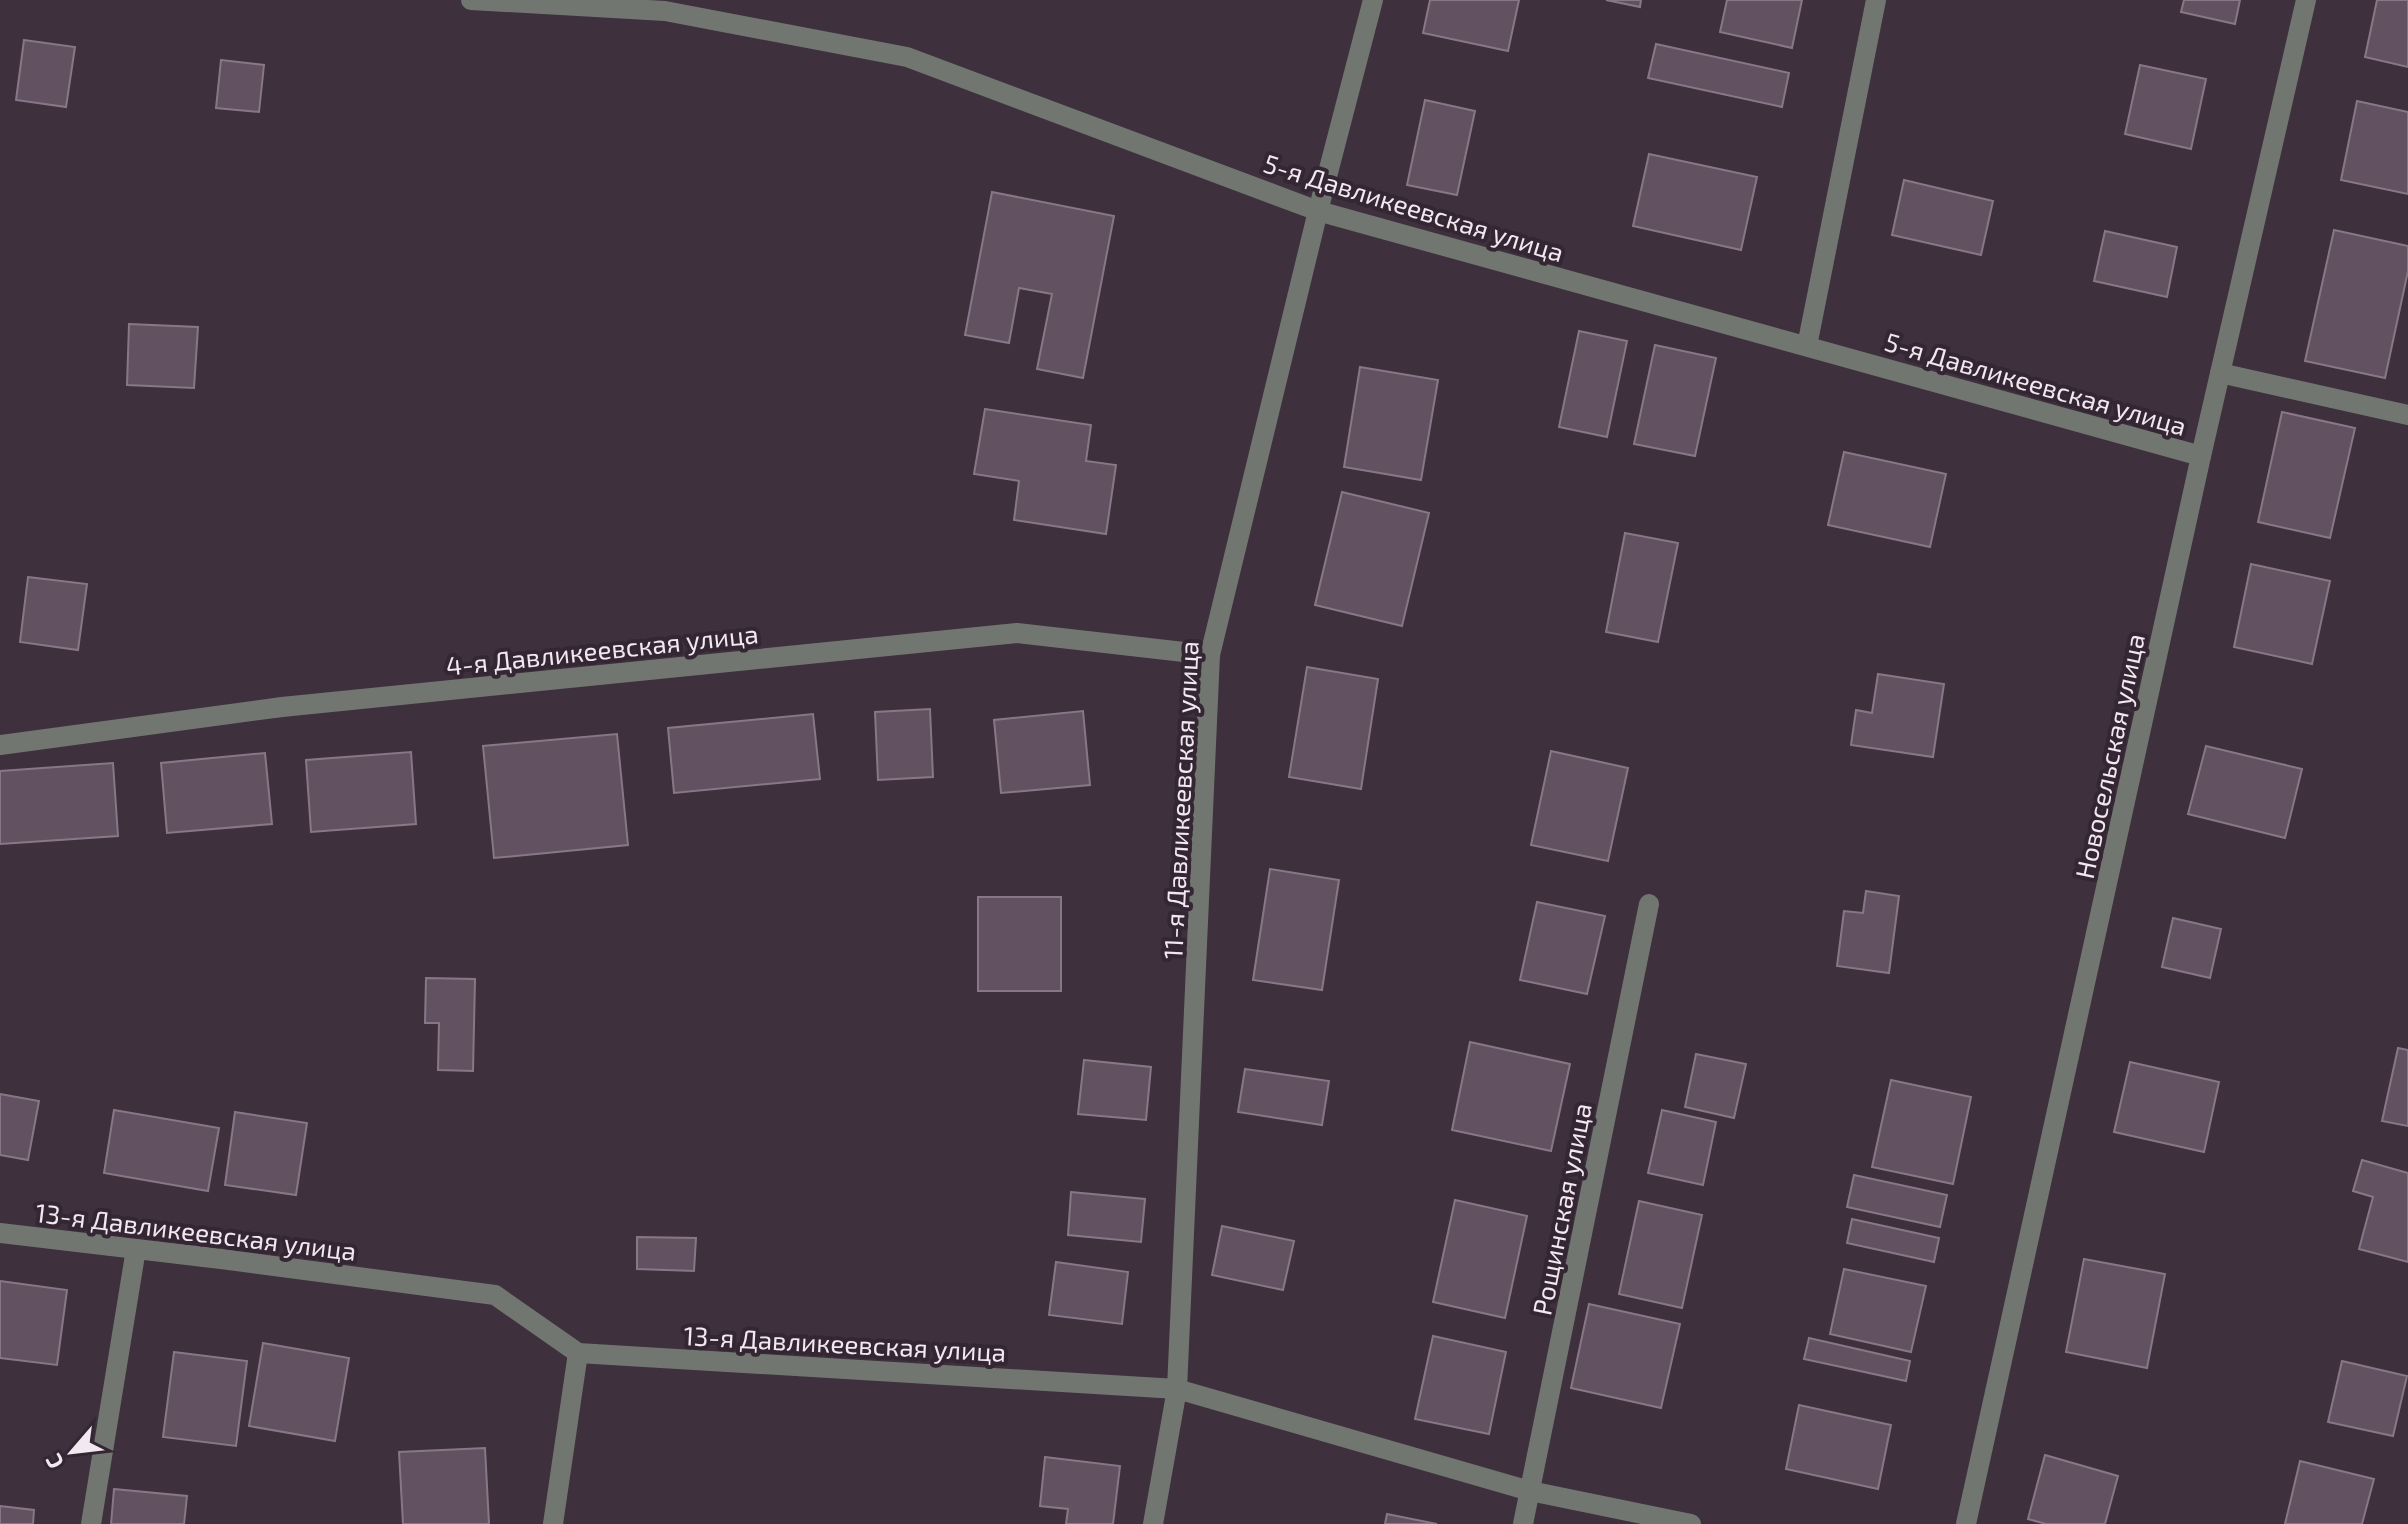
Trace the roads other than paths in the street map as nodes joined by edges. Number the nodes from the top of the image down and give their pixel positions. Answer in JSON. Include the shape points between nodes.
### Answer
{"nodes":[{"id":1,"x":471,"y":0,"type":"edge"},
{"id":2,"x":1373,"y":0,"type":"edge"},
{"id":3,"x":1876,"y":0,"type":"edge"},
{"id":4,"x":2306,"y":0,"type":"edge"},
{"id":5,"x":1318,"y":211,"type":"junction"},
{"id":6,"x":1807,"y":346,"type":"junction"},
{"id":7,"x":2220,"y":373,"type":"junction"},
{"id":8,"x":2408,"y":415,"type":"edge"},
{"id":9,"x":2201,"y":456,"type":"junction"},
{"id":10,"x":1210,"y":655,"type":"junction"},
{"id":11,"x":0,"y":745,"type":"edge"},
{"id":12,"x":1649,"y":904,"type":"dead end"},
{"id":13,"x":0,"y":1233,"type":"edge"},
{"id":14,"x":136,"y":1249,"type":"junction"},
{"id":15,"x":578,"y":1353,"type":"junction"},
{"id":16,"x":1177,"y":1389,"type":"junction"},
{"id":17,"x":1530,"y":1491,"type":"junction"},
{"id":18,"x":91,"y":1524,"type":"edge"},
{"id":19,"x":553,"y":1524,"type":"edge"},
{"id":20,"x":1153,"y":1524,"type":"edge"},
{"id":21,"x":1523,"y":1524,"type":"edge"},
{"id":22,"x":1691,"y":1524,"type":"edge"},
{"id":23,"x":1966,"y":1524,"type":"edge"}],
"edges":[{"from":1,"to":5,"type":"street","name":"5-я Давликеевская улица","via":[[665,11],[907,57]]},
{"from":2,"to":5,"type":"street","name":"11-я Давликеевская улица"},
{"from":3,"to":6,"type":"street"},
{"from":4,"to":7,"type":"street","name":"Новосельская улица"},
{"from":5,"to":6,"type":"street","name":"5-я Давликеевская улица"},
{"from":5,"to":10,"type":"street","name":"11-я Давликеевская улица"},
{"from":6,"to":9,"type":"street","name":"5-я Давликеевская улица"},
{"from":7,"to":8,"type":"street"},
{"from":7,"to":9,"type":"street","name":"Новосельская улица"},
{"from":9,"to":23,"type":"street","name":"Новосельская улица"},
{"from":10,"to":11,"type":"street","name":"4-я Давликеевская улица","via":[[1017,633],[282,707]]},
{"from":10,"to":16,"type":"street","name":"11-я Давликеевская улица"},
{"from":12,"to":17,"type":"street","name":"Рощинская улица"},
{"from":13,"to":14,"type":"street","name":"13-я Давликеевская улица"},
{"from":14,"to":15,"type":"street","name":"13-я Давликеевская улица","via":[[495,1295]]},
{"from":14,"to":18,"type":"street"},
{"from":15,"to":16,"type":"street","name":"13-я Давликеевская улица"},
{"from":15,"to":19,"type":"street"},
{"from":16,"to":17,"type":"street","name":"13-я Давликеевская улица"},
{"from":16,"to":20,"type":"street","name":"11-я Давликеевская улица"},
{"from":17,"to":21,"type":"street","name":"Рощинская улица"},
{"from":17,"to":22,"type":"street","name":"13-я Давликеевская улица"}]}
